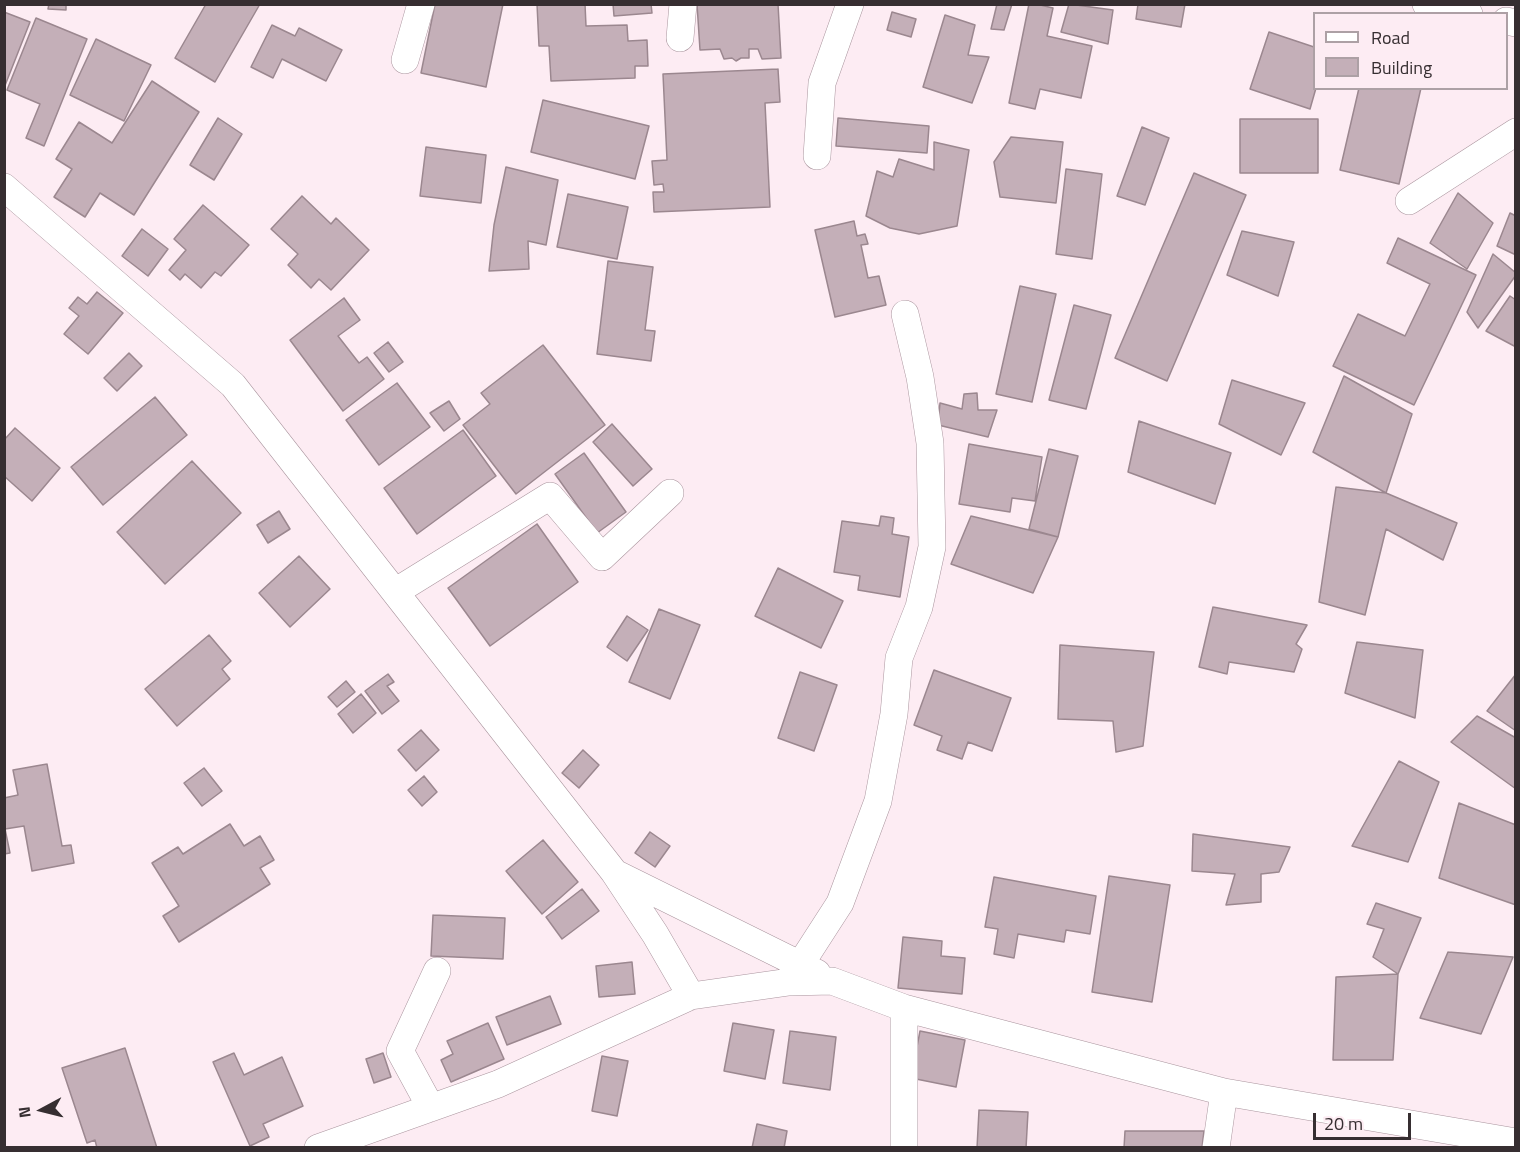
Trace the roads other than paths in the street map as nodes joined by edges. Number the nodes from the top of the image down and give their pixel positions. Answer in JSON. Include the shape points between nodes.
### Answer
{"nodes":[{"id":1,"x":421,"y":4,"type":"edge"},
{"id":2,"x":683,"y":4,"type":"edge"},
{"id":3,"x":850,"y":4,"type":"edge"},
{"id":4,"x":1426,"y":4,"type":"edge"},
{"id":5,"x":1460,"y":12,"type":"edge"},
{"id":6,"x":680,"y":38,"type":"dead end"},
{"id":7,"x":405,"y":60,"type":"dead end"},
{"id":8,"x":1515,"y":132,"type":"edge"},
{"id":9,"x":816,"y":156,"type":"dead end"},
{"id":10,"x":4,"y":187,"type":"edge"},
{"id":11,"x":1409,"y":201,"type":"dead end"},
{"id":12,"x":905,"y":314,"type":"dead end"},
{"id":13,"x":670,"y":493,"type":"dead end"},
{"id":14,"x":395,"y":592,"type":"junction"},
{"id":15,"x":614,"y":872,"type":"junction"},
{"id":16,"x":800,"y":965,"type":"junction"},
{"id":17,"x":437,"y":971,"type":"dead end"},
{"id":18,"x":832,"y":981,"type":"junction"},
{"id":19,"x":691,"y":996,"type":"junction"},
{"id":20,"x":904,"y":1008,"type":"junction"},
{"id":21,"x":1224,"y":1092,"type":"junction"},
{"id":22,"x":431,"y":1108,"type":"junction"},
{"id":23,"x":1515,"y":1142,"type":"edge"},
{"id":24,"x":318,"y":1148,"type":"edge"},
{"id":25,"x":904,"y":1148,"type":"edge"},
{"id":26,"x":1216,"y":1148,"type":"edge"}],
"edges":[{"from":1,"to":7,"type":"street"},
{"from":2,"to":6,"type":"street"},
{"from":3,"to":9,"type":"street","via":[[822,83]]},
{"from":4,"to":5,"type":"street"},
{"from":8,"to":11,"type":"street"},
{"from":10,"to":14,"type":"street","via":[[233,385]]},
{"from":12,"to":16,"type":"street","via":[[930,443],[932,547],[919,607],[899,658],[894,714],[878,801],[840,903]]},
{"from":13,"to":14,"type":"street","via":[[602,557],[550,496]]},
{"from":14,"to":15,"type":"street"},
{"from":15,"to":16,"type":"street"},
{"from":15,"to":19,"type":"street"},
{"from":16,"to":18,"type":"street"},
{"from":17,"to":22,"type":"street","via":[[400,1051]]},
{"from":18,"to":19,"type":"street","via":[[789,982]]},
{"from":18,"to":20,"type":"street"},
{"from":19,"to":22,"type":"street","via":[[498,1084]]},
{"from":20,"to":21,"type":"street"},
{"from":20,"to":25,"type":"street"},
{"from":21,"to":23,"type":"street"},
{"from":21,"to":26,"type":"street"},
{"from":22,"to":24,"type":"street"}]}
